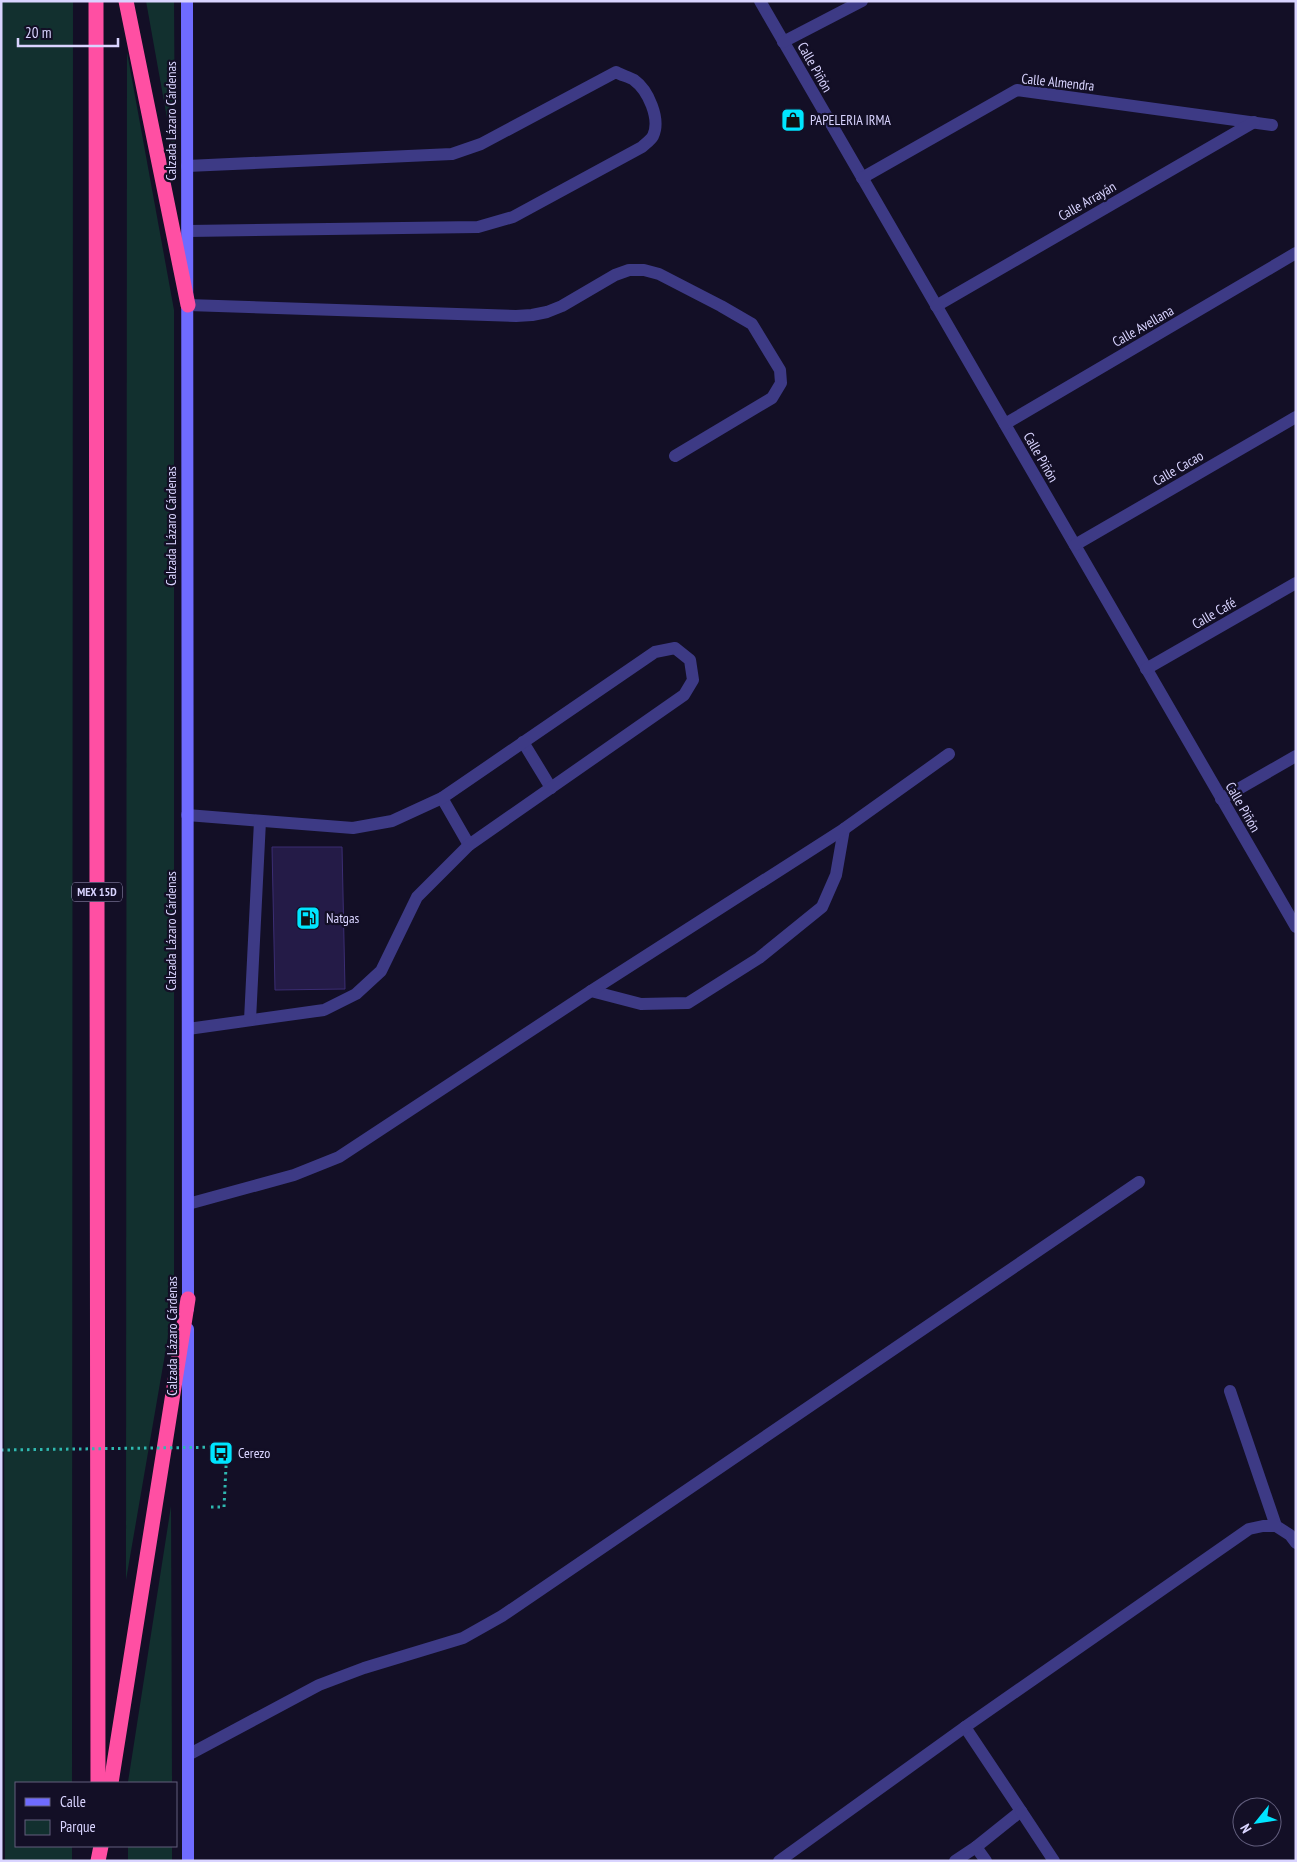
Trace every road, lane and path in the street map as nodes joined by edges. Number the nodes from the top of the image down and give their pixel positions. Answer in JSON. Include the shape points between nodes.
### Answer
{"nodes":[{"id":1,"x":96,"y":1,"type":"edge"},
{"id":2,"x":126,"y":1,"type":"edge"},
{"id":3,"x":187,"y":1,"type":"edge"},
{"id":4,"x":760,"y":1,"type":"edge"},
{"id":5,"x":862,"y":1,"type":"edge"},
{"id":6,"x":784,"y":42,"type":"junction"},
{"id":7,"x":1254,"y":122,"type":"junction"},
{"id":8,"x":1272,"y":125,"type":"dead end"},
{"id":9,"x":188,"y":166,"type":"junction"},
{"id":10,"x":862,"y":178,"type":"junction"},
{"id":11,"x":188,"y":231,"type":"junction"},
{"id":12,"x":1296,"y":253,"type":"edge"},
{"id":13,"x":188,"y":305,"type":"junction"},
{"id":14,"x":936,"y":306,"type":"junction"},
{"id":15,"x":1296,"y":417,"type":"edge"},
{"id":16,"x":1005,"y":424,"type":"junction"},
{"id":17,"x":675,"y":456,"type":"dead end"},
{"id":18,"x":1075,"y":545,"type":"junction"},
{"id":19,"x":1296,"y":583,"type":"edge"},
{"id":20,"x":1146,"y":669,"type":"junction"},
{"id":21,"x":524,"y":742,"type":"junction"},
{"id":22,"x":949,"y":754,"type":"dead end"},
{"id":23,"x":1296,"y":756,"type":"edge"},
{"id":24,"x":551,"y":788,"type":"junction"},
{"id":25,"x":442,"y":798,"type":"junction"},
{"id":26,"x":1221,"y":799,"type":"junction"},
{"id":27,"x":188,"y":815,"type":"junction"},
{"id":28,"x":260,"y":820,"type":"junction"},
{"id":29,"x":844,"y":829,"type":"junction"},
{"id":30,"x":469,"y":845,"type":"junction"},
{"id":31,"x":1296,"y":927,"type":"edge"},
{"id":32,"x":591,"y":991,"type":"junction"},
{"id":33,"x":250,"y":1020,"type":"junction"},
{"id":34,"x":188,"y":1029,"type":"junction"},
{"id":35,"x":1139,"y":1182,"type":"dead end"},
{"id":36,"x":188,"y":1204,"type":"junction"},
{"id":37,"x":188,"y":1299,"type":"junction"},
{"id":38,"x":1230,"y":1391,"type":"dead end"},
{"id":39,"x":1,"y":1450,"type":"edge"},
{"id":40,"x":224,"y":1507,"type":"dead end"},
{"id":41,"x":1276,"y":1526,"type":"junction"},
{"id":42,"x":1296,"y":1543,"type":"edge"},
{"id":43,"x":965,"y":1727,"type":"junction"},
{"id":44,"x":188,"y":1755,"type":"junction"},
{"id":45,"x":98,"y":1782,"type":"edge"},
{"id":46,"x":111,"y":1782,"type":"edge"},
{"id":47,"x":1021,"y":1811,"type":"junction"},
{"id":48,"x":99,"y":1847,"type":"edge"},
{"id":49,"x":976,"y":1847,"type":"junction"},
{"id":50,"x":98,"y":1861,"type":"edge"},
{"id":51,"x":188,"y":1861,"type":"edge"},
{"id":52,"x":779,"y":1861,"type":"edge"},
{"id":53,"x":955,"y":1861,"type":"edge"},
{"id":54,"x":986,"y":1861,"type":"edge"},
{"id":55,"x":1054,"y":1861,"type":"edge"}],
"edges":[{"from":1,"to":45,"type":"highway","number":"MEX 15D"},
{"from":2,"to":13,"type":"highway"},
{"from":3,"to":9,"type":"main road","name":"Calzada Lázaro Cárdenas"},
{"from":4,"to":6,"type":"street","name":"Calle Piñón"},
{"from":5,"to":6,"type":"street"},
{"from":6,"to":10,"type":"street","name":"Calle Piñón"},
{"from":7,"to":8,"type":"street","name":"Calle Almendra"},
{"from":7,"to":10,"type":"street","name":"Calle Almendra","via":[[1018,90]]},
{"from":7,"to":14,"type":"street","name":"Calle Arrayán"},
{"from":9,"to":11,"type":"main road","name":"Calzada Lázaro Cárdenas"},
{"from":9,"to":11,"type":"street","via":[[452,154],[482,144],[616,72],[634,80],[654,109],[653,136],[642,147],[513,217],[478,227]]},
{"from":10,"to":14,"type":"street","name":"Calle Piñón"},
{"from":11,"to":13,"type":"main road","name":"Calzada Lázaro Cárdenas"},
{"from":12,"to":16,"type":"street","name":"Calle Avellana"},
{"from":13,"to":17,"type":"street","via":[[532,315],[562,306],[629,270],[659,274],[752,324],[780,370],[781,383],[772,398]]},
{"from":13,"to":27,"type":"main road","name":"Calzada Lázaro Cárdenas"},
{"from":14,"to":16,"type":"street","name":"Calle Piñón"},
{"from":15,"to":18,"type":"street","name":"Calle Cacao"},
{"from":16,"to":18,"type":"street","name":"Calle Piñón"},
{"from":18,"to":20,"type":"street","name":"Calle Piñón"},
{"from":19,"to":20,"type":"street","name":"Calle Café"},
{"from":20,"to":26,"type":"street","name":"Calle Piñón"},
{"from":21,"to":24,"type":"street"},
{"from":21,"to":24,"type":"street","via":[[655,652],[675,648],[690,660],[693,680],[684,695]]},
{"from":21,"to":25,"type":"street"},
{"from":22,"to":29,"type":"street"},
{"from":23,"to":26,"type":"street"},
{"from":24,"to":30,"type":"street"},
{"from":25,"to":28,"type":"street","via":[[392,821],[353,828]]},
{"from":25,"to":30,"type":"street"},
{"from":26,"to":31,"type":"street","name":"Calle Piñón"},
{"from":27,"to":28,"type":"street"},
{"from":27,"to":34,"type":"main road","name":"Calzada Lázaro Cárdenas"},
{"from":28,"to":33,"type":"street"},
{"from":29,"to":32,"type":"street"},
{"from":29,"to":32,"type":"street","via":[[836,875],[822,907],[759,958],[688,1003],[641,1004]]},
{"from":30,"to":33,"type":"street","via":[[417,897],[381,971],[356,994],[324,1010]]},
{"from":32,"to":36,"type":"street","via":[[339,1157],[294,1175]]},
{"from":33,"to":34,"type":"street"},
{"from":34,"to":36,"type":"main road","name":"Calzada Lázaro Cárdenas"},
{"from":35,"to":44,"type":"street","via":[[502,1616],[463,1638],[319,1685]]},
{"from":36,"to":37,"type":"main road","name":"Calzada Lázaro Cárdenas"},
{"from":37,"to":44,"type":"main road","name":"Calzada Lázaro Cárdenas"},
{"from":37,"to":46,"type":"highway"},
{"from":38,"to":41,"type":"street"},
{"from":39,"to":40,"type":"path","bridge":true,"via":[[226,1447]]},
{"from":41,"to":42,"type":"street"},
{"from":41,"to":43,"type":"street","via":[[1249,1529]]},
{"from":43,"to":47,"type":"street"},
{"from":43,"to":52,"type":"street"},
{"from":44,"to":51,"type":"main road","name":"Calzada Lázaro Cárdenas"},
{"from":47,"to":49,"type":"street"},
{"from":47,"to":55,"type":"street"},
{"from":48,"to":50,"type":"highway"},
{"from":49,"to":53,"type":"street"},
{"from":49,"to":54,"type":"street"}]}
